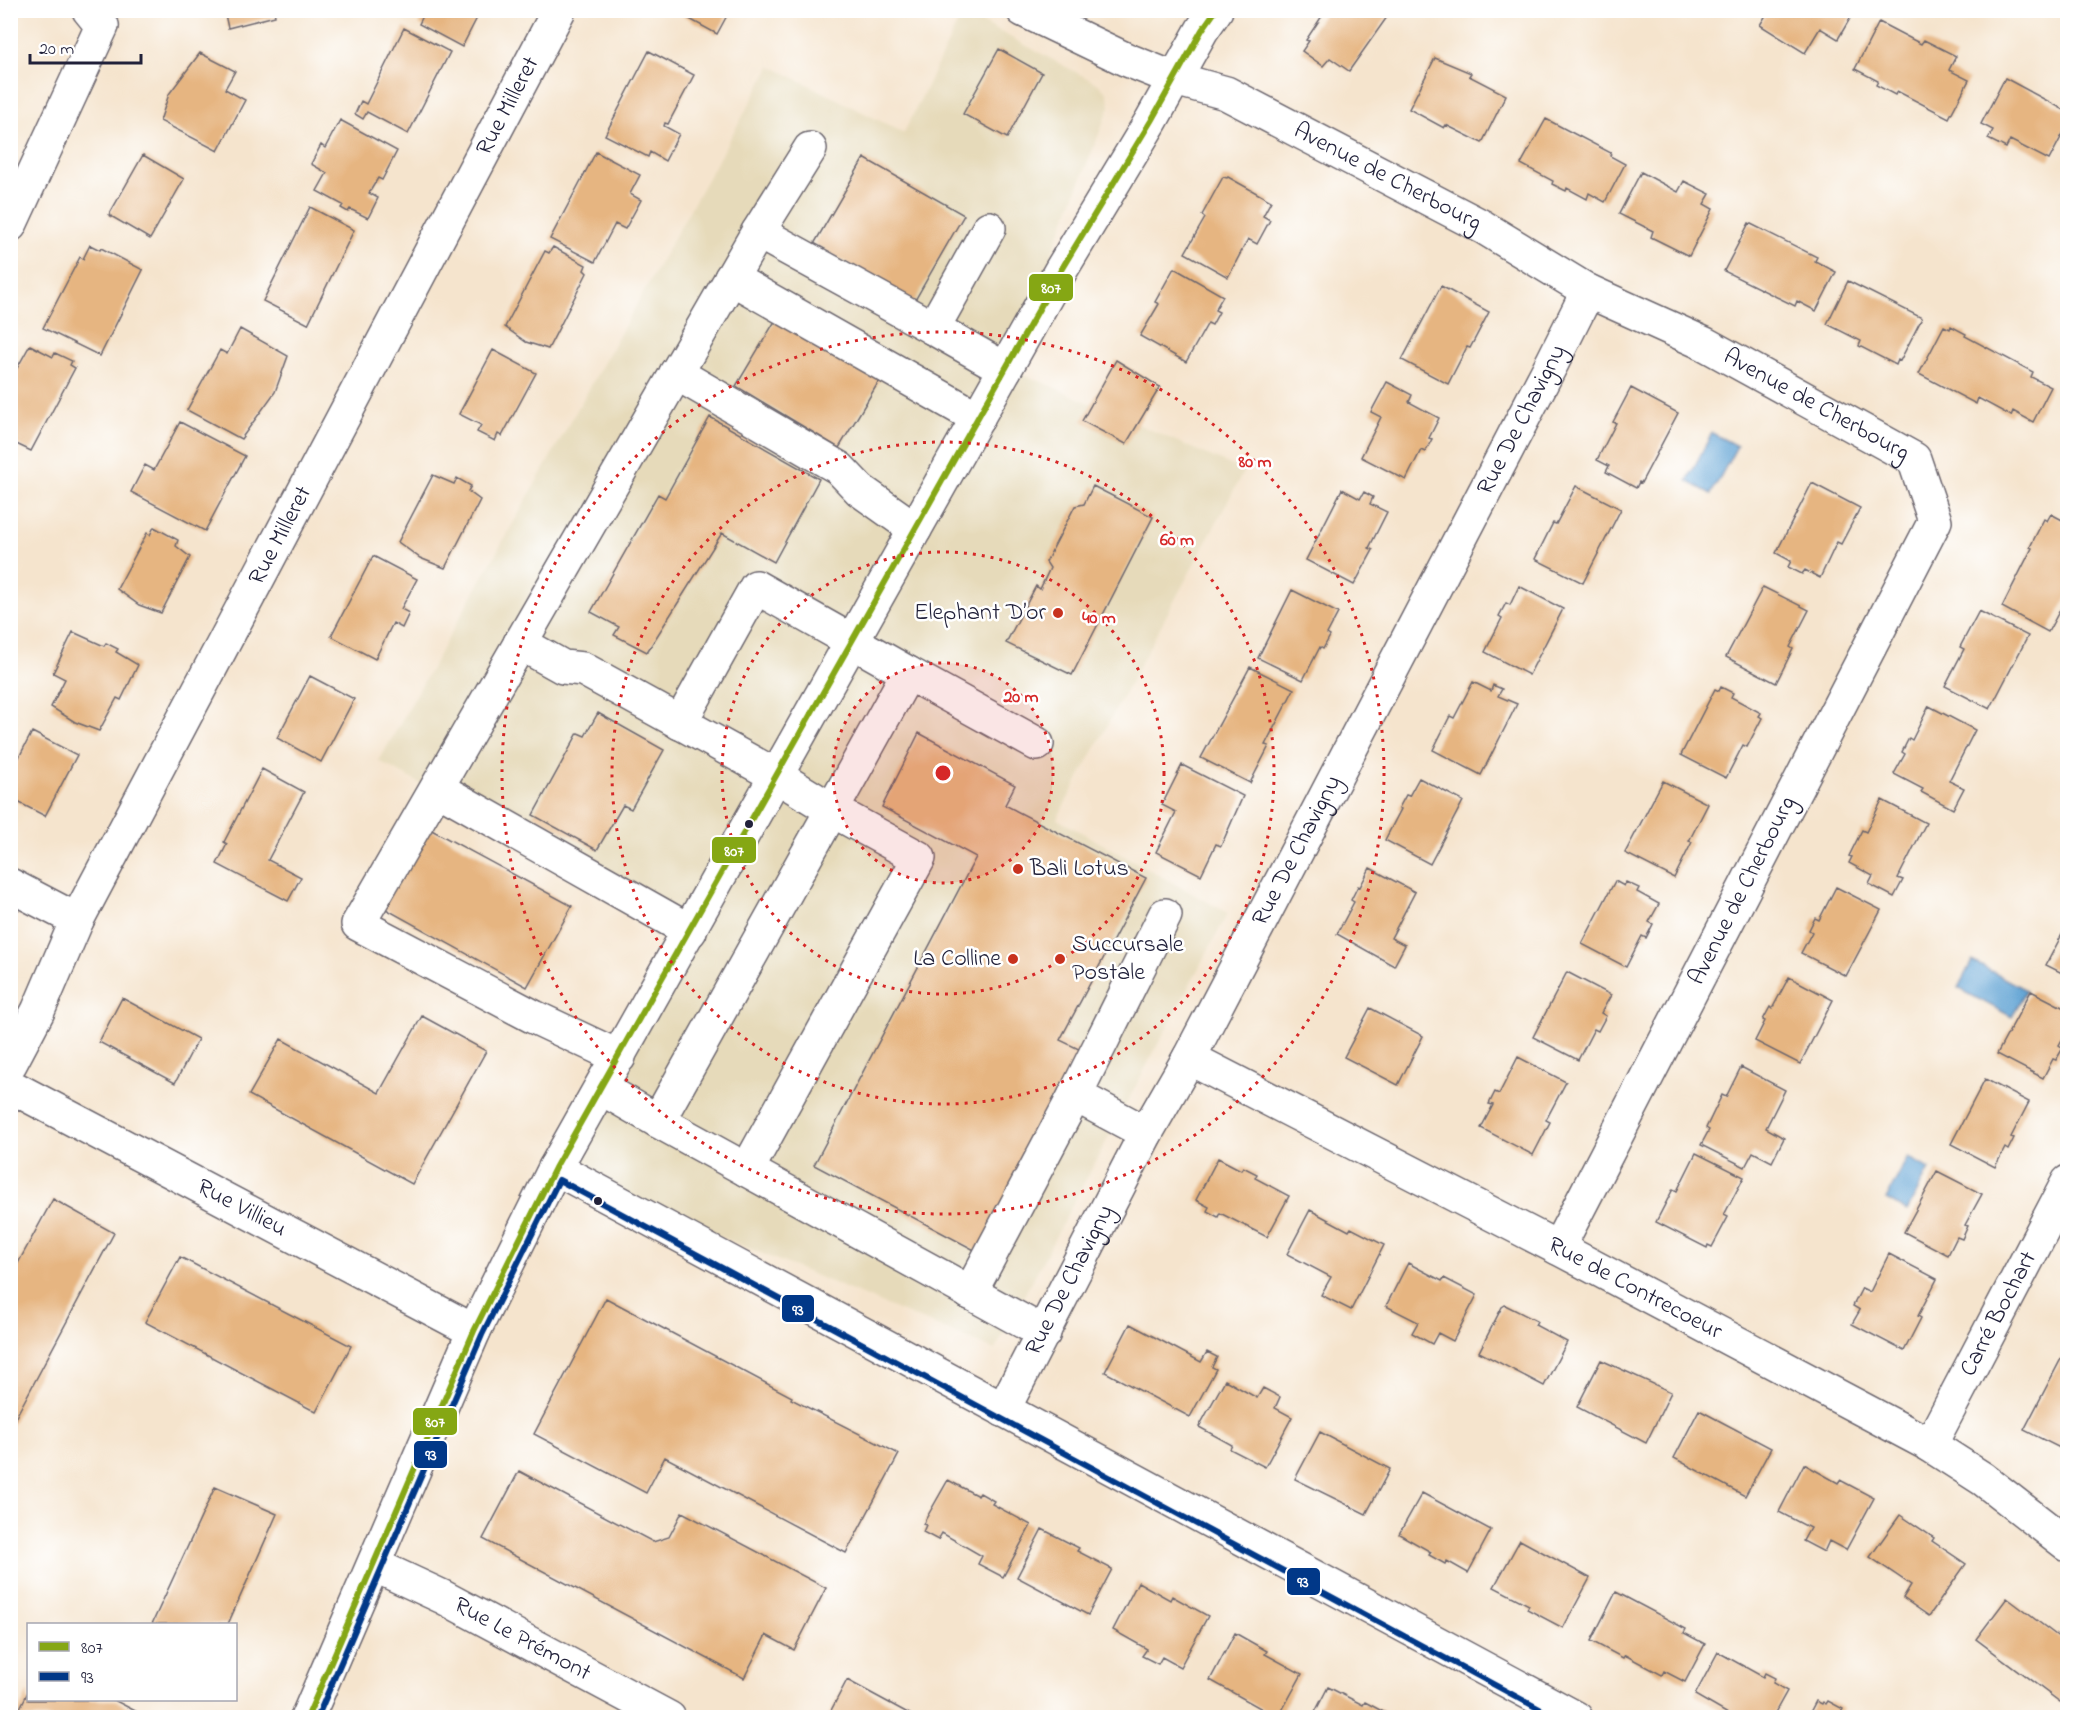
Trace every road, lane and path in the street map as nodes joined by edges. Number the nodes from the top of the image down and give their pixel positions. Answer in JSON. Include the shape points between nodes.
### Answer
{"nodes":[{"id":1,"x":89,"y":10,"type":"edge"},
{"id":2,"x":559,"y":10,"type":"edge"},
{"id":3,"x":1023,"y":10,"type":"edge"},
{"id":4,"x":1216,"y":10,"type":"edge"},
{"id":5,"x":1175,"y":79,"type":"junction"},
{"id":6,"x":810,"y":149,"type":"dead end"},
{"id":7,"x":10,"y":225,"type":"edge"},
{"id":8,"x":989,"y":228,"type":"dead end"},
{"id":9,"x":758,"y":232,"type":"junction"},
{"id":10,"x":731,"y":278,"type":"junction"},
{"id":11,"x":1588,"y":291,"type":"junction"},
{"id":12,"x":933,"y":328,"type":"junction"},
{"id":13,"x":1005,"y":369,"type":"junction"},
{"id":14,"x":676,"y":373,"type":"junction"},
{"id":15,"x":978,"y":418,"type":"junction"},
{"id":16,"x":915,"y":529,"type":"junction"},
{"id":17,"x":852,"y":642,"type":"junction"},
{"id":18,"x":520,"y":643,"type":"junction"},
{"id":19,"x":909,"y":673,"type":"junction"},
{"id":20,"x":680,"y":723,"type":"junction"},
{"id":21,"x":1037,"y":744,"type":"dead end"},
{"id":22,"x":775,"y":775,"type":"junction"},
{"id":23,"x":437,"y":788,"type":"junction"},
{"id":24,"x":832,"y":810,"type":"junction"},
{"id":25,"x":10,"y":885,"type":"edge"},
{"id":26,"x":1165,"y":915,"type":"dead end"},
{"id":27,"x":77,"y":920,"type":"junction"},
{"id":28,"x":690,"y":931,"type":"junction"},
{"id":29,"x":619,"y":1057,"type":"junction"},
{"id":30,"x":1189,"y":1058,"type":"junction"},
{"id":31,"x":10,"y":1064,"type":"edge"},
{"id":32,"x":10,"y":1086,"type":"edge"},
{"id":33,"x":601,"y":1088,"type":"junction"},
{"id":34,"x":1075,"y":1095,"type":"junction"},
{"id":35,"x":658,"y":1120,"type":"junction"},
{"id":36,"x":1146,"y":1133,"type":"junction"},
{"id":37,"x":555,"y":1168,"type":"junction"},
{"id":38,"x":747,"y":1170,"type":"junction"},
{"id":39,"x":2067,"y":1182,"type":"edge"},
{"id":40,"x":1558,"y":1248,"type":"junction"},
{"id":41,"x":970,"y":1293,"type":"junction"},
{"id":42,"x":474,"y":1331,"type":"junction"},
{"id":43,"x":1044,"y":1333,"type":"junction"},
{"id":44,"x":1003,"y":1410,"type":"junction"},
{"id":45,"x":1930,"y":1446,"type":"junction"},
{"id":46,"x":2067,"y":1545,"type":"edge"},
{"id":47,"x":374,"y":1565,"type":"junction"},
{"id":48,"x":307,"y":1718,"type":"edge"},
{"id":49,"x":669,"y":1718,"type":"edge"},
{"id":50,"x":1576,"y":1718,"type":"edge"}],
"edges":[{"from":1,"to":7,"type":"street","via":[[102,26]]},
{"from":2,"to":27,"type":"street","name":"Rue Milleret"},
{"from":3,"to":5,"type":"street","name":"Avenue de Cherbourg"},
{"from":4,"to":5,"type":"street"},
{"from":5,"to":11,"type":"street","name":"Avenue de Cherbourg","via":[[1226,93],[1483,227]]},
{"from":5,"to":13,"type":"street"},
{"from":6,"to":9,"type":"street"},
{"from":8,"to":12,"type":"street"},
{"from":9,"to":10,"type":"street"},
{"from":9,"to":12,"type":"street"},
{"from":10,"to":14,"type":"street"},
{"from":10,"to":15,"type":"street"},
{"from":11,"to":30,"type":"street","name":"Rue De Chavigny"},
{"from":11,"to":40,"type":"street","name":"Avenue de Cherbourg","via":[[1705,344],[1914,459],[1935,521]]},
{"from":12,"to":13,"type":"street"},
{"from":13,"to":15,"type":"street"},
{"from":14,"to":16,"type":"street","via":[[839,468],[860,490]]},
{"from":14,"to":18,"type":"street"},
{"from":15,"to":16,"type":"street"},
{"from":16,"to":17,"type":"street"},
{"from":17,"to":19,"type":"street"},
{"from":17,"to":20,"type":"street","via":[[756,587]]},
{"from":17,"to":22,"type":"street"},
{"from":18,"to":20,"type":"street","via":[[563,667],[583,669]]},
{"from":18,"to":23,"type":"street"},
{"from":19,"to":21,"type":"street"},
{"from":19,"to":24,"type":"street"},
{"from":20,"to":22,"type":"street"},
{"from":22,"to":24,"type":"street"},
{"from":22,"to":28,"type":"street"},
{"from":23,"to":28,"type":"street"},
{"from":23,"to":29,"type":"street","via":[[358,924]]},
{"from":24,"to":35,"type":"street"},
{"from":24,"to":38,"type":"street","via":[[919,858]]},
{"from":25,"to":27,"type":"street"},
{"from":26,"to":34,"type":"street"},
{"from":27,"to":31,"type":"street","name":"Rue Milleret","via":[[38,1011]]},
{"from":28,"to":29,"type":"street"},
{"from":29,"to":33,"type":"street"},
{"from":30,"to":36,"type":"street","name":"Rue De Chavigny"},
{"from":30,"to":40,"type":"street","name":"Rue de Contrecoeur"},
{"from":32,"to":42,"type":"street","name":"Rue Villieu"},
{"from":33,"to":35,"type":"street"},
{"from":33,"to":37,"type":"street"},
{"from":34,"to":36,"type":"street"},
{"from":34,"to":41,"type":"street"},
{"from":35,"to":38,"type":"street"},
{"from":36,"to":43,"type":"street","name":"Rue De Chavigny"},
{"from":37,"to":42,"type":"street"},
{"from":37,"to":44,"type":"street"},
{"from":38,"to":41,"type":"street"},
{"from":39,"to":45,"type":"street","name":"Carré Bochart"},
{"from":40,"to":45,"type":"street","name":"Rue de Contrecoeur"},
{"from":41,"to":43,"type":"street"},
{"from":42,"to":47,"type":"street"},
{"from":43,"to":44,"type":"street","name":"Rue De Chavigny"},
{"from":44,"to":50,"type":"street"},
{"from":45,"to":46,"type":"street","name":"Rue de Contrecoeur","via":[[1983,1479]]},
{"from":47,"to":48,"type":"street"},
{"from":47,"to":49,"type":"street","name":"Rue Le Prémont","via":[[443,1597]]}]}
